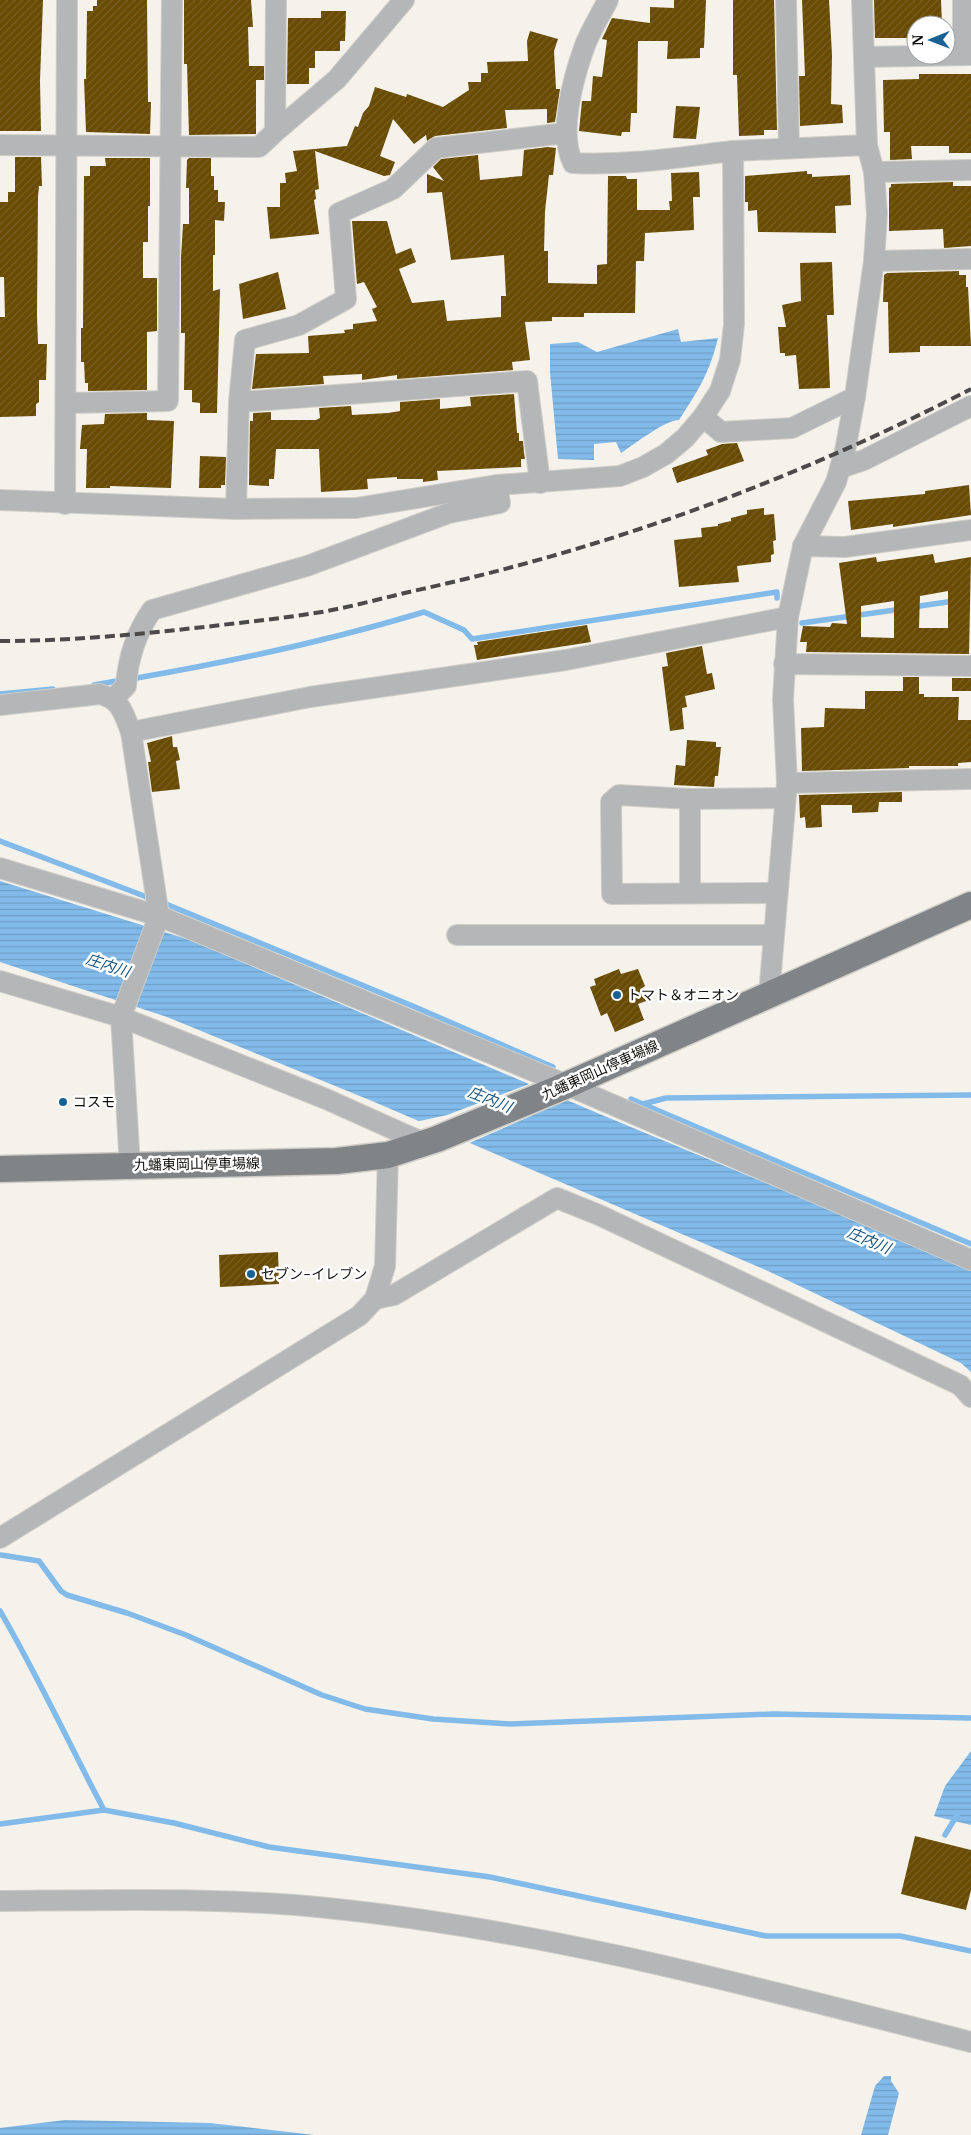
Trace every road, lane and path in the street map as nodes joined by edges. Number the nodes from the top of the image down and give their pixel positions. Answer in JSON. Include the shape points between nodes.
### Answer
{"nodes":[{"id":1,"x":67,"y":0,"type":"edge"},
{"id":2,"x":172,"y":0,"type":"edge"},
{"id":3,"x":276,"y":0,"type":"edge"},
{"id":4,"x":404,"y":0,"type":"edge"},
{"id":5,"x":608,"y":0,"type":"edge"},
{"id":6,"x":786,"y":0,"type":"edge"},
{"id":7,"x":862,"y":0,"type":"edge"},
{"id":8,"x":963,"y":0,"type":"edge"},
{"id":9,"x":967,"y":55,"type":"edge"},
{"id":10,"x":864,"y":57,"type":"junction"},
{"id":11,"x":275,"y":132,"type":"junction"},
{"id":12,"x":566,"y":133,"type":"junction"},
{"id":13,"x":170,"y":144,"type":"junction"},
{"id":14,"x":0,"y":145,"type":"edge"},
{"id":15,"x":868,"y":145,"type":"junction"},
{"id":16,"x":65,"y":146,"type":"junction"},
{"id":17,"x":789,"y":148,"type":"junction"},
{"id":18,"x":733,"y":151,"type":"junction"},
{"id":19,"x":971,"y":170,"type":"edge"},
{"id":20,"x":874,"y":172,"type":"junction"},
{"id":21,"x":971,"y":259,"type":"edge"},
{"id":22,"x":874,"y":260,"type":"junction"},
{"id":23,"x":855,"y":397,"type":"junction"},
{"id":24,"x":239,"y":402,"type":"junction"},
{"id":25,"x":66,"y":403,"type":"junction"},
{"id":26,"x":971,"y":406,"type":"edge"},
{"id":27,"x":703,"y":417,"type":"junction"},
{"id":28,"x":840,"y":468,"type":"junction"},
{"id":29,"x":540,"y":483,"type":"junction"},
{"id":30,"x":497,"y":486,"type":"junction"},
{"id":31,"x":0,"y":500,"type":"edge"},
{"id":32,"x":65,"y":504,"type":"junction"},
{"id":33,"x":236,"y":509,"type":"junction"},
{"id":34,"x":971,"y":530,"type":"edge"},
{"id":35,"x":803,"y":546,"type":"junction"},
{"id":36,"x":788,"y":617,"type":"junction"},
{"id":37,"x":784,"y":664,"type":"junction"},
{"id":38,"x":971,"y":666,"type":"edge"},
{"id":39,"x":114,"y":698,"type":"junction"},
{"id":40,"x":0,"y":704,"type":"edge"},
{"id":41,"x":131,"y":732,"type":"junction"},
{"id":42,"x":971,"y":779,"type":"edge"},
{"id":43,"x":786,"y":790,"type":"junction"},
{"id":44,"x":690,"y":799,"type":"junction"},
{"id":45,"x":0,"y":868,"type":"edge"},
{"id":46,"x":690,"y":893,"type":"junction"},
{"id":47,"x":776,"y":893,"type":"junction"},
{"id":48,"x":971,"y":904,"type":"edge"},
{"id":49,"x":157,"y":910,"type":"junction"},
{"id":50,"x":457,"y":935,"type":"dead end"},
{"id":51,"x":773,"y":935,"type":"junction"},
{"id":52,"x":0,"y":981,"type":"edge"},
{"id":53,"x":769,"y":995,"type":"junction"},
{"id":54,"x":122,"y":1013,"type":"junction"},
{"id":55,"x":564,"y":1087,"type":"junction"},
{"id":56,"x":431,"y":1141,"type":"junction"},
{"id":57,"x":388,"y":1155,"type":"junction"},
{"id":58,"x":130,"y":1166,"type":"junction"},
{"id":59,"x":0,"y":1169,"type":"edge"},
{"id":60,"x":971,"y":1260,"type":"edge"},
{"id":61,"x":375,"y":1299,"type":"junction"},
{"id":62,"x":971,"y":1397,"type":"edge"},
{"id":63,"x":0,"y":1538,"type":"edge"},
{"id":64,"x":0,"y":1901,"type":"edge"},
{"id":65,"x":971,"y":2042,"type":"edge"}],
"edges":[{"from":1,"to":16,"type":"street"},
{"from":2,"to":13,"type":"street"},
{"from":3,"to":11,"type":"street"},
{"from":4,"to":11,"type":"street","via":[[337,79]]},
{"from":5,"to":12,"type":"street","via":[[584,46],[572,86]]},
{"from":6,"to":17,"type":"street"},
{"from":7,"to":10,"type":"street"},
{"from":8,"to":9,"type":"street"},
{"from":9,"to":10,"type":"street"},
{"from":10,"to":15,"type":"street"},
{"from":11,"to":13,"type":"street","via":[[259,147]]},
{"from":12,"to":18,"type":"street","via":[[568,153],[574,163],[602,165]]},
{"from":12,"to":24,"type":"street","via":[[436,148],[393,189],[339,213],[346,299],[299,325],[245,340]]},
{"from":13,"to":16,"type":"street"},
{"from":13,"to":25,"type":"street","via":[[168,401]]},
{"from":14,"to":16,"type":"street"},
{"from":15,"to":17,"type":"street"},
{"from":15,"to":20,"type":"street"},
{"from":16,"to":25,"type":"street"},
{"from":17,"to":18,"type":"street"},
{"from":18,"to":27,"type":"street","via":[[734,324],[730,360],[720,391]]},
{"from":19,"to":20,"type":"street"},
{"from":20,"to":22,"type":"street","via":[[877,214]]},
{"from":21,"to":22,"type":"street"},
{"from":22,"to":23,"type":"street"},
{"from":23,"to":27,"type":"street","via":[[792,428],[721,432]]},
{"from":23,"to":28,"type":"street"},
{"from":24,"to":29,"type":"street","via":[[527,381]]},
{"from":24,"to":33,"type":"street"},
{"from":25,"to":32,"type":"street"},
{"from":26,"to":28,"type":"street","via":[[864,460]]},
{"from":27,"to":29,"type":"street","via":[[672,449],[644,467],[620,476]]},
{"from":28,"to":35,"type":"street"},
{"from":29,"to":30,"type":"street"},
{"from":30,"to":33,"type":"street","via":[[356,508]]},
{"from":30,"to":39,"type":"street","via":[[500,503],[449,513],[307,566],[152,610],[140,628],[128,665],[126,686]]},
{"from":31,"to":32,"type":"street"},
{"from":32,"to":33,"type":"street"},
{"from":34,"to":35,"type":"street","via":[[844,547]]},
{"from":35,"to":36,"type":"street"},
{"from":36,"to":37,"type":"street"},
{"from":36,"to":41,"type":"street","via":[[566,660],[310,697]]},
{"from":37,"to":38,"type":"street"},
{"from":37,"to":43,"type":"street"},
{"from":39,"to":40,"type":"street","via":[[100,694]]},
{"from":39,"to":41,"type":"street"},
{"from":41,"to":49,"type":"street"},
{"from":42,"to":43,"type":"street"},
{"from":43,"to":44,"type":"street"},
{"from":43,"to":47,"type":"street"},
{"from":44,"to":46,"type":"street"},
{"from":44,"to":46,"type":"street","via":[[619,795],[611,802],[612,894]]},
{"from":45,"to":49,"type":"street"},
{"from":46,"to":47,"type":"street"},
{"from":47,"to":51,"type":"street"},
{"from":48,"to":53,"type":"main road","name":"九蟠東岡山停車場線"},
{"from":49,"to":54,"type":"street"},
{"from":49,"to":55,"type":"street"},
{"from":50,"to":51,"type":"street"},
{"from":51,"to":53,"type":"street"},
{"from":52,"to":54,"type":"street"},
{"from":53,"to":55,"type":"main road","name":"九蟠東岡山停車場線"},
{"from":54,"to":56,"type":"street"},
{"from":54,"to":58,"type":"street"},
{"from":55,"to":56,"type":"main road","name":"九蟠東岡山停車場線"},
{"from":55,"to":60,"type":"street"},
{"from":56,"to":57,"type":"main road","name":"九蟠東岡山停車場線"},
{"from":57,"to":58,"type":"main road","name":"九蟠東岡山停車場線","via":[[337,1161]]},
{"from":57,"to":61,"type":"street","via":[[385,1266]]},
{"from":58,"to":59,"type":"main road","name":"九蟠東岡山停車場線"},
{"from":61,"to":62,"type":"street","via":[[394,1295],[557,1198],[960,1386]]},
{"from":61,"to":63,"type":"street","via":[[359,1316]]},
{"from":64,"to":65,"type":"street","via":[[231,1902],[326,1908],[436,1922],[607,1952]]}]}
